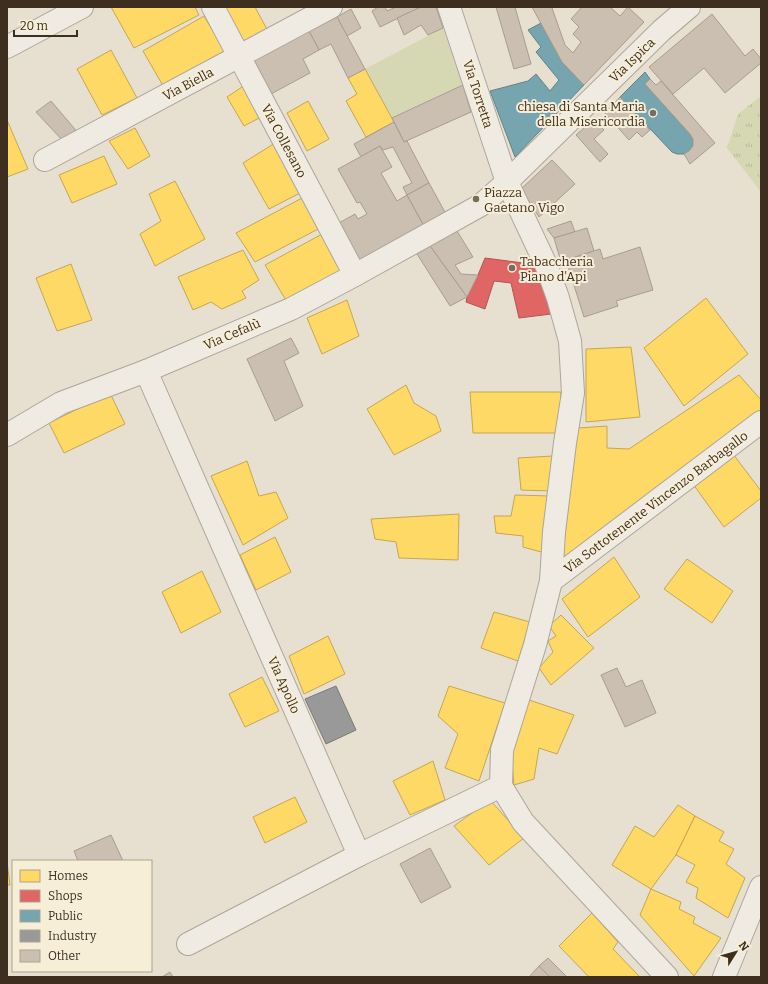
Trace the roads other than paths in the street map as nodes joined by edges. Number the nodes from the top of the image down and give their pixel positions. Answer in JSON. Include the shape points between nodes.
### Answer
{"nodes":[{"id":1,"x":82,"y":7,"type":"edge"},
{"id":2,"x":213,"y":7,"type":"edge"},
{"id":3,"x":331,"y":7,"type":"edge"},
{"id":4,"x":450,"y":7,"type":"edge"},
{"id":5,"x":689,"y":7,"type":"edge"},
{"id":6,"x":7,"y":47,"type":"edge"},
{"id":7,"x":240,"y":57,"type":"junction"},
{"id":8,"x":45,"y":160,"type":"dead end"},
{"id":9,"x":507,"y":182,"type":"junction"},
{"id":10,"x":452,"y":222,"type":"joint"},
{"id":11,"x":355,"y":275,"type":"junction"},
{"id":12,"x":146,"y":371,"type":"junction"},
{"id":13,"x":761,"y":422,"type":"edge"},
{"id":14,"x":7,"y":435,"type":"edge"},
{"id":15,"x":551,"y":581,"type":"junction"},
{"id":16,"x":501,"y":786,"type":"junction"},
{"id":17,"x":359,"y":855,"type":"junction"},
{"id":18,"x":761,"y":887,"type":"edge"},
{"id":19,"x":188,"y":944,"type":"dead end"},
{"id":20,"x":667,"y":976,"type":"edge"},
{"id":21,"x":723,"y":976,"type":"edge"}],
"edges":[{"from":1,"to":6,"type":"street"},
{"from":2,"to":7,"type":"street","name":"Via Collesano"},
{"from":3,"to":7,"type":"street","name":"Via Biella"},
{"from":4,"to":9,"type":"street","name":"Via Torretta"},
{"from":5,"to":9,"type":"street","name":"Via Ispica","via":[[662,30]]},
{"from":7,"to":8,"type":"street","name":"Via Biella"},
{"from":7,"to":11,"type":"street","name":"Via Collesano"},
{"from":9,"to":10,"type":"street","name":"Via Ispica","via":[[481,205]]},
{"from":9,"to":15,"type":"street","name":"Via Sottotenente Vincenzo Barbagallo","via":[[547,267],[570,341],[573,393],[554,532]]},
{"from":10,"to":11,"type":"street","name":"Via Cefalù"},
{"from":11,"to":12,"type":"street","name":"Via Cefalù","via":[[291,309]]},
{"from":12,"to":14,"type":"street","name":"Via Cefalù","via":[[61,403]]},
{"from":12,"to":17,"type":"street","name":"Via Apollo"},
{"from":13,"to":15,"type":"street","name":"Via Sottotenente Vincenzo Barbagallo"},
{"from":15,"to":16,"type":"street","name":"Via Sottotenente Vincenzo Barbagallo","via":[[502,750]]},
{"from":16,"to":17,"type":"street"},
{"from":16,"to":20,"type":"street","via":[[524,822]]},
{"from":17,"to":19,"type":"street"},
{"from":18,"to":21,"type":"street"}]}
